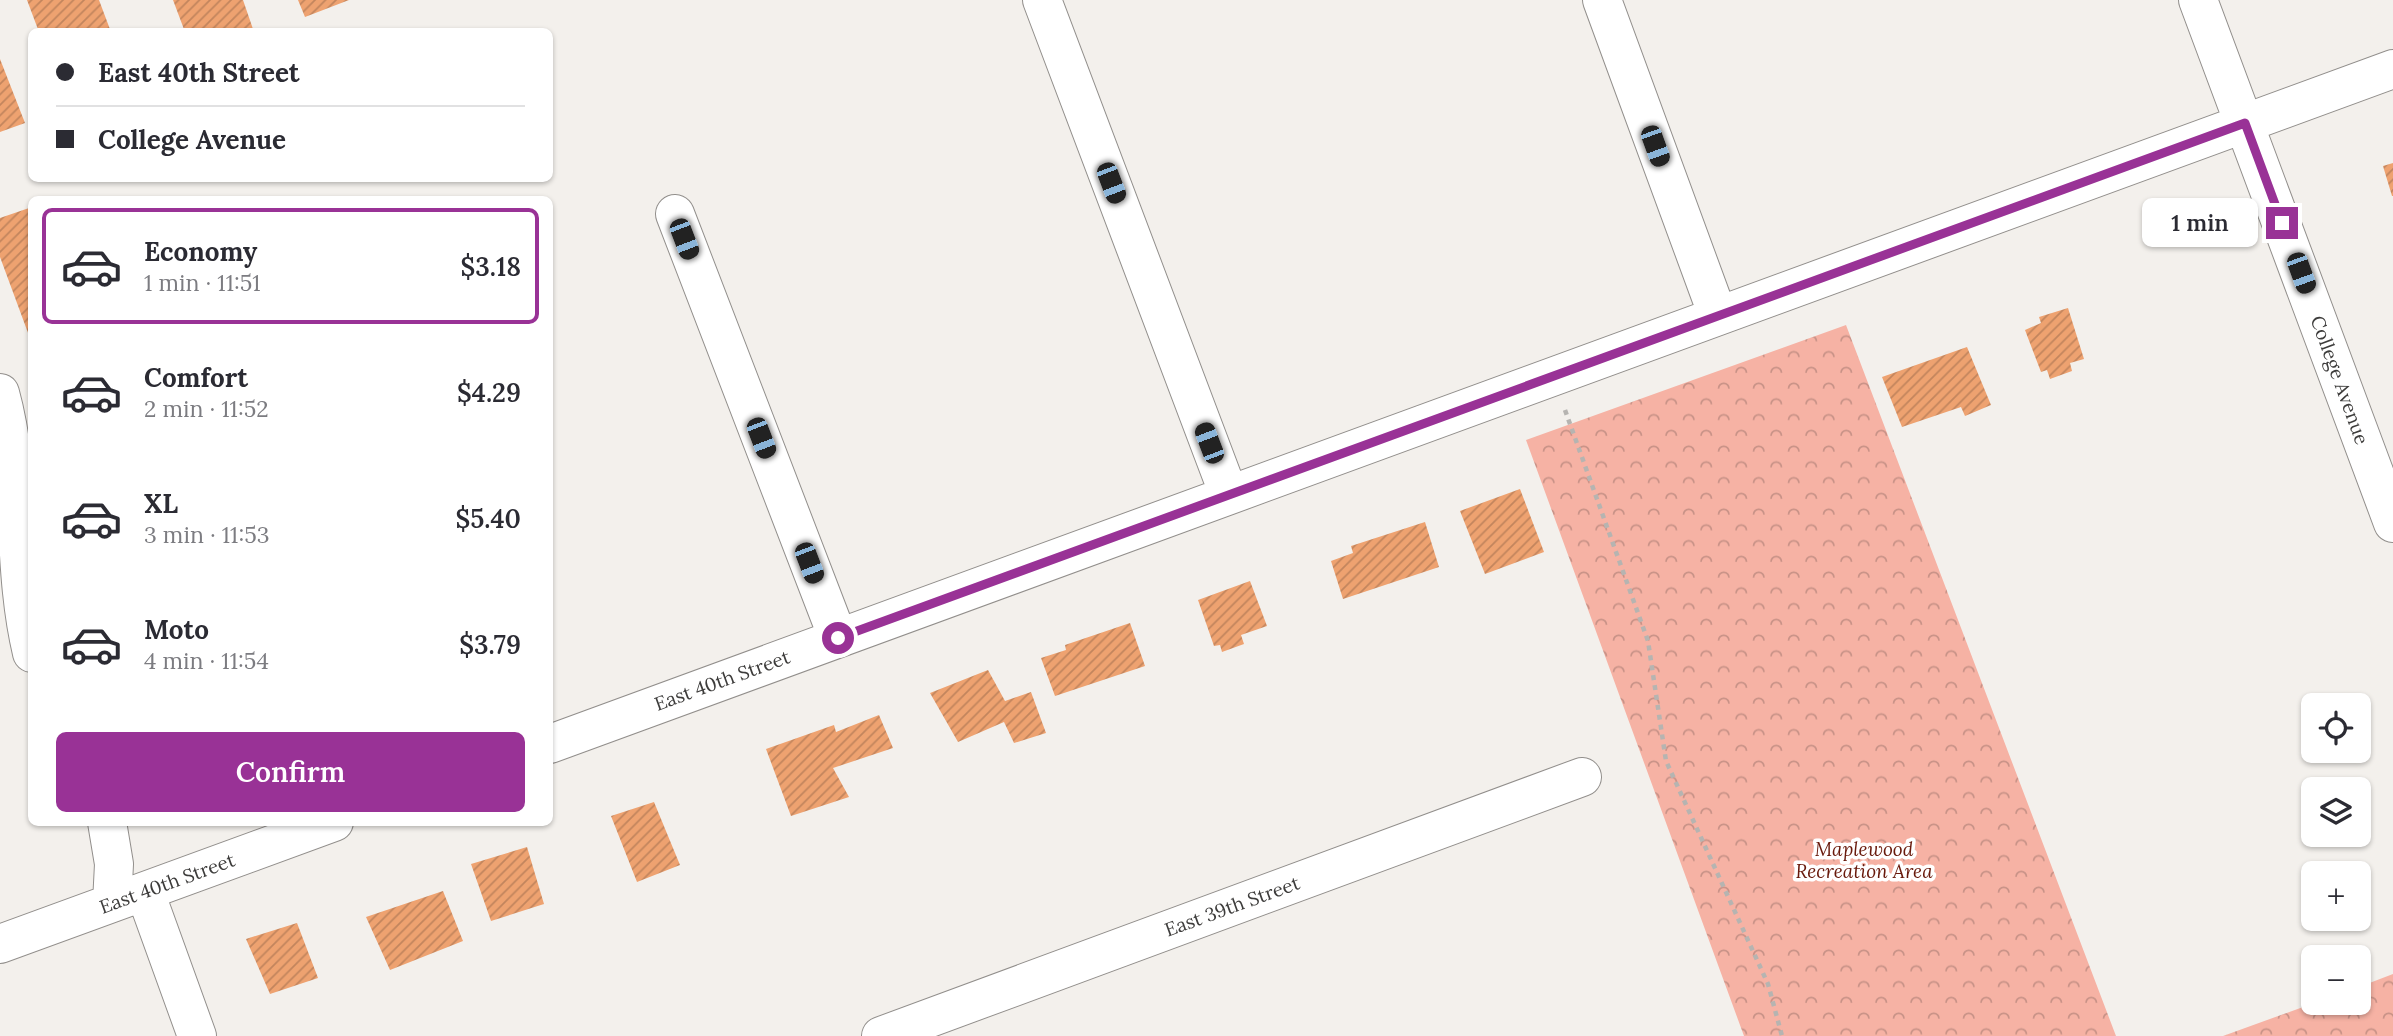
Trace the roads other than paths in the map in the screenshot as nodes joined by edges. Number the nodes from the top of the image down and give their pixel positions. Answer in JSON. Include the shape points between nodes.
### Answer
{"nodes":[{"id":1,"x":1042,"y":0,"type":"edge"},
{"id":2,"x":1602,"y":0,"type":"edge"},
{"id":3,"x":2198,"y":0,"type":"edge"},
{"id":4,"x":2393,"y":69,"type":"edge"},
{"id":5,"x":2245,"y":123,"type":"junction"},
{"id":6,"x":675,"y":214,"type":"dead end"},
{"id":7,"x":1718,"y":316,"type":"junction"},
{"id":8,"x":0,"y":393,"type":"edge"},
{"id":9,"x":1229,"y":495,"type":"junction"},
{"id":10,"x":2393,"y":523,"type":"edge"},
{"id":11,"x":28,"y":630,"type":"edge"},
{"id":12,"x":838,"y":638,"type":"junction"},
{"id":13,"x":553,"y":743,"type":"edge"},
{"id":14,"x":1582,"y":777,"type":"dead end"},
{"id":15,"x":108,"y":826,"type":"edge"},
{"id":16,"x":323,"y":826,"type":"edge"},
{"id":17,"x":129,"y":897,"type":"junction"},
{"id":18,"x":0,"y":944,"type":"edge"},
{"id":19,"x":197,"y":1036,"type":"edge"},
{"id":20,"x":881,"y":1036,"type":"edge"}],
"edges":[{"from":1,"to":9,"type":"street"},
{"from":2,"to":7,"type":"street"},
{"from":3,"to":5,"type":"street","name":"College Avenue"},
{"from":4,"to":5,"type":"street","name":"East 40th Street"},
{"from":5,"to":7,"type":"street","name":"East 40th Street"},
{"from":5,"to":10,"type":"street","name":"College Avenue"},
{"from":6,"to":12,"type":"street"},
{"from":7,"to":9,"type":"street","name":"East 40th Street"},
{"from":8,"to":11,"type":"street","via":[[16,478],[18,572]]},
{"from":9,"to":12,"type":"street","name":"East 40th Street"},
{"from":12,"to":13,"type":"street","name":"East 40th Street"},
{"from":14,"to":20,"type":"street","name":"East 39th Street"},
{"from":15,"to":17,"type":"street","via":[[114,864]]},
{"from":16,"to":17,"type":"street","name":"East 40th Street"},
{"from":17,"to":18,"type":"street","name":"East 40th Street"},
{"from":17,"to":19,"type":"street"}]}
